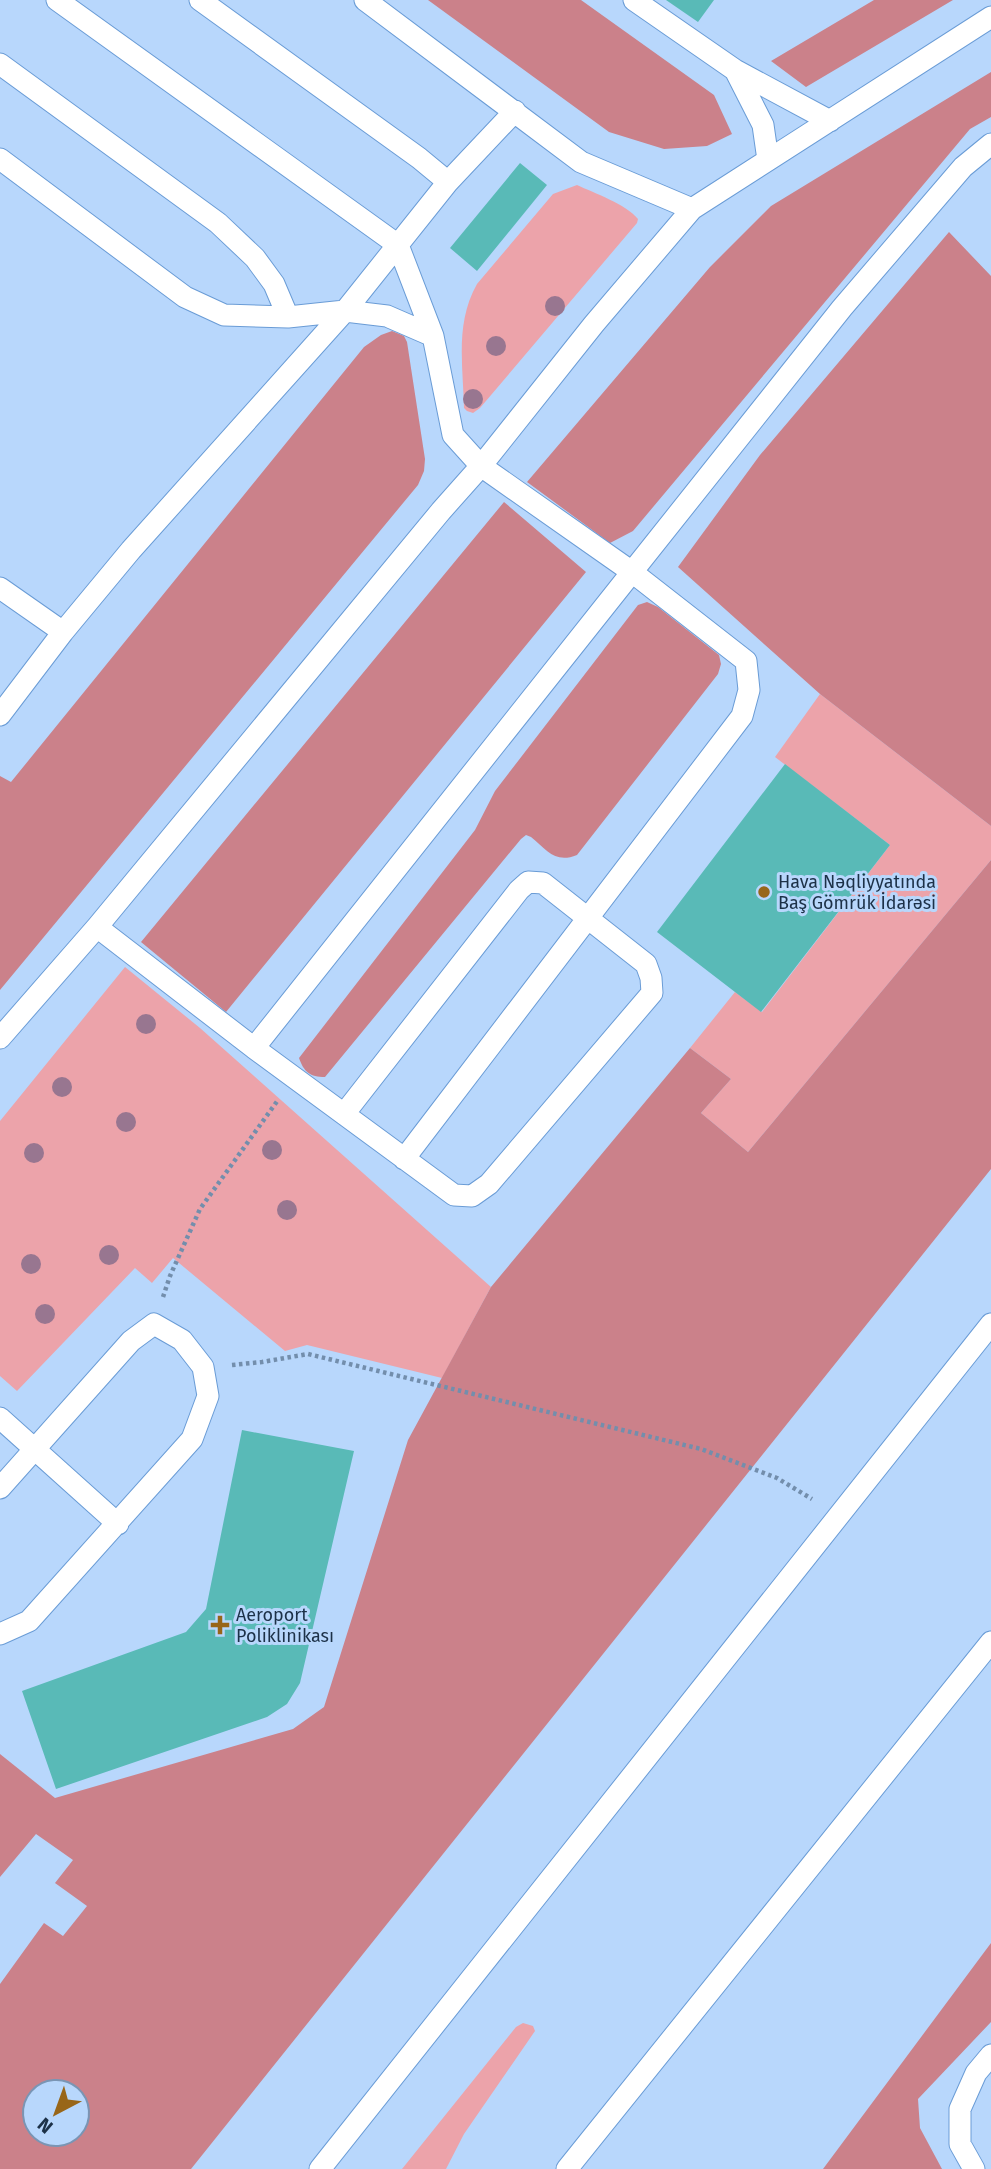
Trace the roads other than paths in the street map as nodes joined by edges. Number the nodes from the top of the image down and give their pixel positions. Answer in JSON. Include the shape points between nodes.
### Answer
{"nodes":[{"id":1,"x":57,"y":0,"type":"edge"},
{"id":2,"x":200,"y":0,"type":"edge"},
{"id":3,"x":365,"y":0,"type":"edge"},
{"id":4,"x":634,"y":0,"type":"edge"},
{"id":5,"x":991,"y":18,"type":"edge"},
{"id":6,"x":0,"y":64,"type":"edge"},
{"id":7,"x":735,"y":70,"type":"junction"},
{"id":8,"x":516,"y":111,"type":"junction"},
{"id":9,"x":830,"y":121,"type":"junction"},
{"id":10,"x":991,"y":144,"type":"edge"},
{"id":11,"x":0,"y":159,"type":"edge"},
{"id":12,"x":768,"y":160,"type":"junction"},
{"id":13,"x":448,"y":182,"type":"junction"},
{"id":14,"x":692,"y":209,"type":"junction"},
{"id":15,"x":398,"y":245,"type":"junction"},
{"id":16,"x":345,"y":311,"type":"junction"},
{"id":17,"x":288,"y":317,"type":"junction"},
{"id":18,"x":433,"y":335,"type":"junction"},
{"id":19,"x":481,"y":466,"type":"junction"},
{"id":20,"x":632,"y":572,"type":"junction"},
{"id":21,"x":0,"y":587,"type":"edge"},
{"id":22,"x":64,"y":632,"type":"junction"},
{"id":23,"x":0,"y":715,"type":"edge"},
{"id":24,"x":587,"y":918,"type":"junction"},
{"id":25,"x":97,"y":927,"type":"junction"},
{"id":26,"x":0,"y":1038,"type":"edge"},
{"id":27,"x":254,"y":1048,"type":"junction"},
{"id":28,"x":344,"y":1114,"type":"junction"},
{"id":29,"x":404,"y":1159,"type":"junction"},
{"id":30,"x":991,"y":1324,"type":"edge"},
{"id":31,"x":991,"y":1332,"type":"edge"},
{"id":32,"x":960,"y":1364,"type":"junction"},
{"id":33,"x":0,"y":1418,"type":"edge"},
{"id":34,"x":35,"y":1448,"type":"junction"},
{"id":35,"x":0,"y":1488,"type":"edge"},
{"id":36,"x":118,"y":1524,"type":"junction"},
{"id":37,"x":0,"y":1634,"type":"edge"},
{"id":38,"x":991,"y":1642,"type":"edge"},
{"id":39,"x":991,"y":2055,"type":"edge"},
{"id":40,"x":320,"y":2169,"type":"edge"},
{"id":41,"x":567,"y":2169,"type":"edge"},
{"id":42,"x":974,"y":2169,"type":"edge"}],
"edges":[{"from":1,"to":15,"type":"lane"},
{"from":2,"to":13,"type":"lane"},
{"from":3,"to":8,"type":"lane"},
{"from":4,"to":7,"type":"lane"},
{"from":5,"to":9,"type":"lane"},
{"from":6,"to":17,"type":"lane","via":[[218,223],[255,258],[274,284]]},
{"from":7,"to":9,"type":"lane"},
{"from":7,"to":12,"type":"lane","via":[[763,125]]},
{"from":8,"to":13,"type":"lane"},
{"from":8,"to":14,"type":"lane","via":[[582,162]]},
{"from":9,"to":12,"type":"lane"},
{"from":10,"to":20,"type":"lane","via":[[963,167],[842,308]]},
{"from":11,"to":17,"type":"lane","via":[[185,297],[224,315]]},
{"from":12,"to":14,"type":"lane"},
{"from":13,"to":15,"type":"lane"},
{"from":14,"to":19,"type":"lane"},
{"from":15,"to":16,"type":"lane"},
{"from":15,"to":18,"type":"lane"},
{"from":16,"to":17,"type":"lane"},
{"from":16,"to":18,"type":"lane","via":[[387,316]]},
{"from":16,"to":22,"type":"lane","via":[[139,541]]},
{"from":18,"to":19,"type":"lane","via":[[453,435]]},
{"from":19,"to":20,"type":"lane"},
{"from":19,"to":25,"type":"lane"},
{"from":20,"to":24,"type":"lane","via":[[746,662],[749,690],[742,716]]},
{"from":20,"to":27,"type":"lane"},
{"from":21,"to":22,"type":"lane"},
{"from":22,"to":23,"type":"lane"},
{"from":24,"to":28,"type":"lane","via":[[543,883],[528,882]]},
{"from":24,"to":29,"type":"lane"},
{"from":24,"to":29,"type":"lane","via":[[646,964],[652,993],[489,1184],[472,1196],[454,1195]]},
{"from":25,"to":26,"type":"lane"},
{"from":25,"to":27,"type":"lane"},
{"from":27,"to":28,"type":"lane"},
{"from":28,"to":29,"type":"lane"},
{"from":30,"to":32,"type":"lane"},
{"from":31,"to":32,"type":"lane"},
{"from":32,"to":40,"type":"lane"},
{"from":33,"to":34,"type":"lane"},
{"from":34,"to":35,"type":"lane"},
{"from":34,"to":36,"type":"lane"},
{"from":34,"to":36,"type":"lane","via":[[131,1341],[154,1324],[182,1340],[203,1367],[208,1396],[192,1439]]},
{"from":36,"to":37,"type":"lane","via":[[29,1621]]},
{"from":38,"to":41,"type":"lane"},
{"from":39,"to":42,"type":"lane","via":[[976,2073],[960,2109],[960,2144]]}]}
